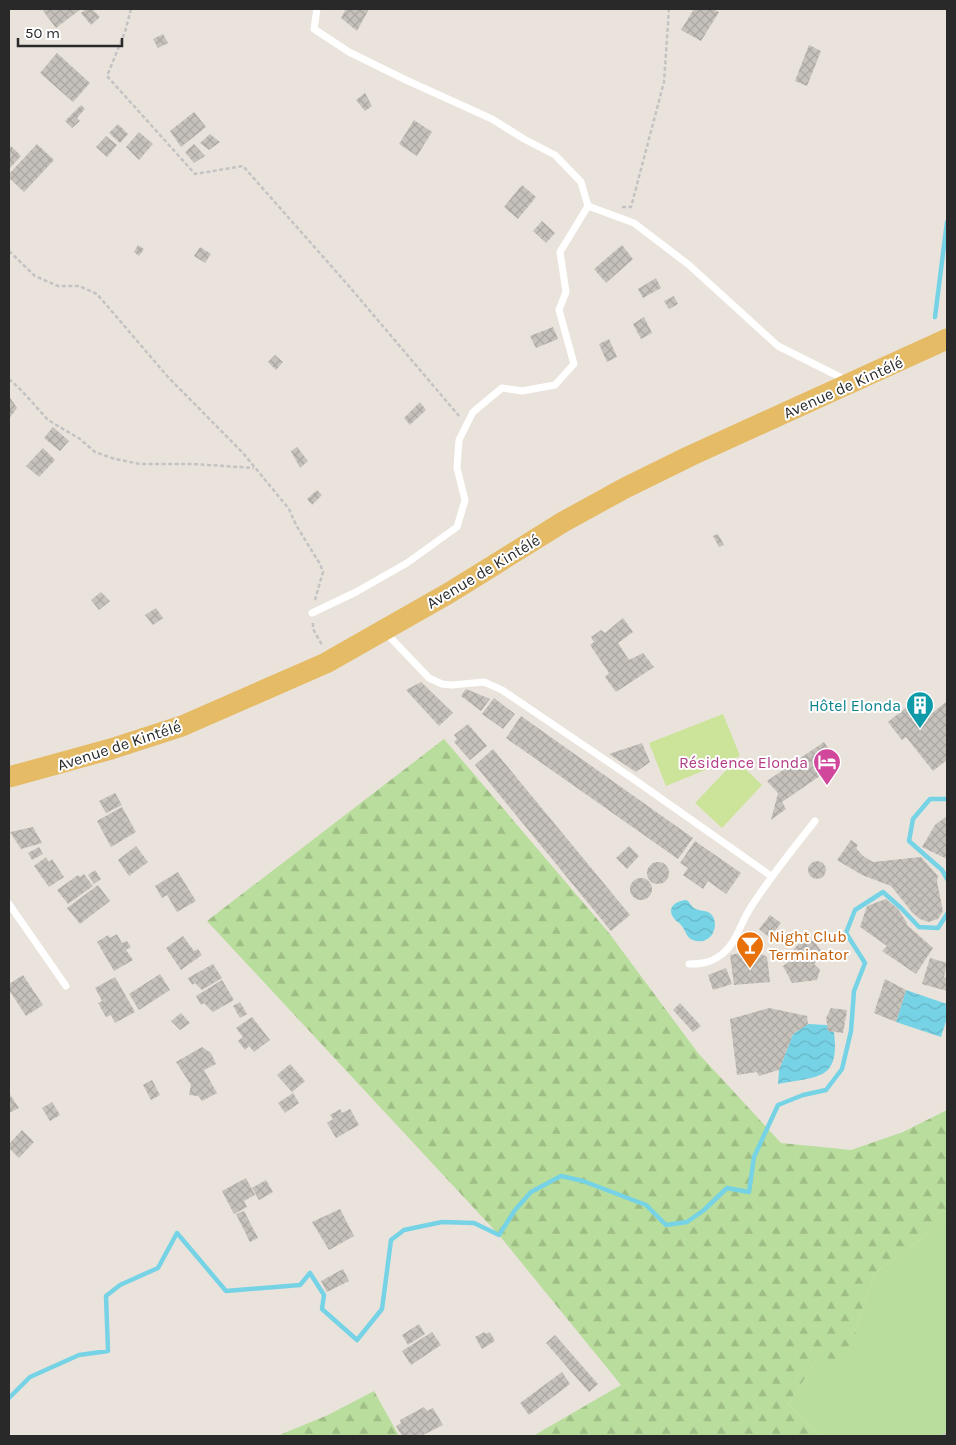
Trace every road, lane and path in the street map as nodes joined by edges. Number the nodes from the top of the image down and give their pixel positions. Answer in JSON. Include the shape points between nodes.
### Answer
{"nodes":[{"id":1,"x":131,"y":9,"type":"edge"},
{"id":2,"x":317,"y":9,"type":"edge"},
{"id":3,"x":670,"y":9,"type":"edge"},
{"id":4,"x":588,"y":206,"type":"junction"},
{"id":5,"x":614,"y":206,"type":"dead end"},
{"id":6,"x":9,"y":251,"type":"edge"},
{"id":7,"x":947,"y":339,"type":"edge"},
{"id":8,"x":9,"y":380,"type":"edge"},
{"id":9,"x":851,"y":383,"type":"junction"},
{"id":10,"x":466,"y":425,"type":"junction"},
{"id":11,"x":254,"y":468,"type":"junction"},
{"id":12,"x":312,"y":613,"type":"junction"},
{"id":13,"x":384,"y":630,"type":"junction"},
{"id":14,"x":326,"y":663,"type":"junction"},
{"id":15,"x":9,"y":777,"type":"edge"},
{"id":16,"x":815,"y":821,"type":"dead end"},
{"id":17,"x":771,"y":876,"type":"junction"},
{"id":18,"x":9,"y":904,"type":"edge"},
{"id":19,"x":689,"y":964,"type":"dead end"},
{"id":20,"x":66,"y":986,"type":"dead end"},
{"id":21,"x":947,"y":1432,"type":"edge"},
{"id":22,"x":943,"y":1436,"type":"edge"}],
"edges":[{"from":1,"to":10,"type":"path","via":[[107,76],[195,174],[243,166]]},
{"from":2,"to":4,"type":"lane","via":[[314,28],[349,52],[492,119],[555,155],[580,182]]},
{"from":3,"to":5,"type":"path","via":[[664,82],[631,206]]},
{"from":4,"to":9,"type":"lane","via":[[634,223],[689,265],[778,346]]},
{"from":4,"to":10,"type":"lane","via":[[560,252],[566,292],[559,310],[574,364],[555,385],[522,392],[502,388],[473,412]]},
{"from":6,"to":11,"type":"path","via":[[35,276],[58,286],[79,286],[97,294],[168,377]]},
{"from":7,"to":9,"type":"main road","name":"Avenue de Kintélé"},
{"from":8,"to":11,"type":"path","via":[[48,420],[95,452],[108,457],[140,464]]},
{"from":9,"to":13,"type":"main road","name":"Avenue de Kintélé","via":[[625,488]]},
{"from":10,"to":12,"type":"lane","via":[[459,440],[457,468],[466,500],[457,527],[407,563]]},
{"from":11,"to":12,"type":"path","via":[[289,509],[320,564],[323,572]]},
{"from":12,"to":14,"type":"path"},
{"from":13,"to":14,"type":"main road","name":"Avenue de Kintélé"},
{"from":13,"to":17,"type":"lane","via":[[429,678],[452,685],[484,682],[502,690]]},
{"from":14,"to":15,"type":"main road","name":"Avenue de Kintélé","via":[[182,726]]},
{"from":16,"to":17,"type":"lane"},
{"from":17,"to":19,"type":"lane","via":[[749,910],[735,940],[722,954],[705,964]]},
{"from":18,"to":20,"type":"lane"},
{"from":21,"to":22,"type":"path"}]}
